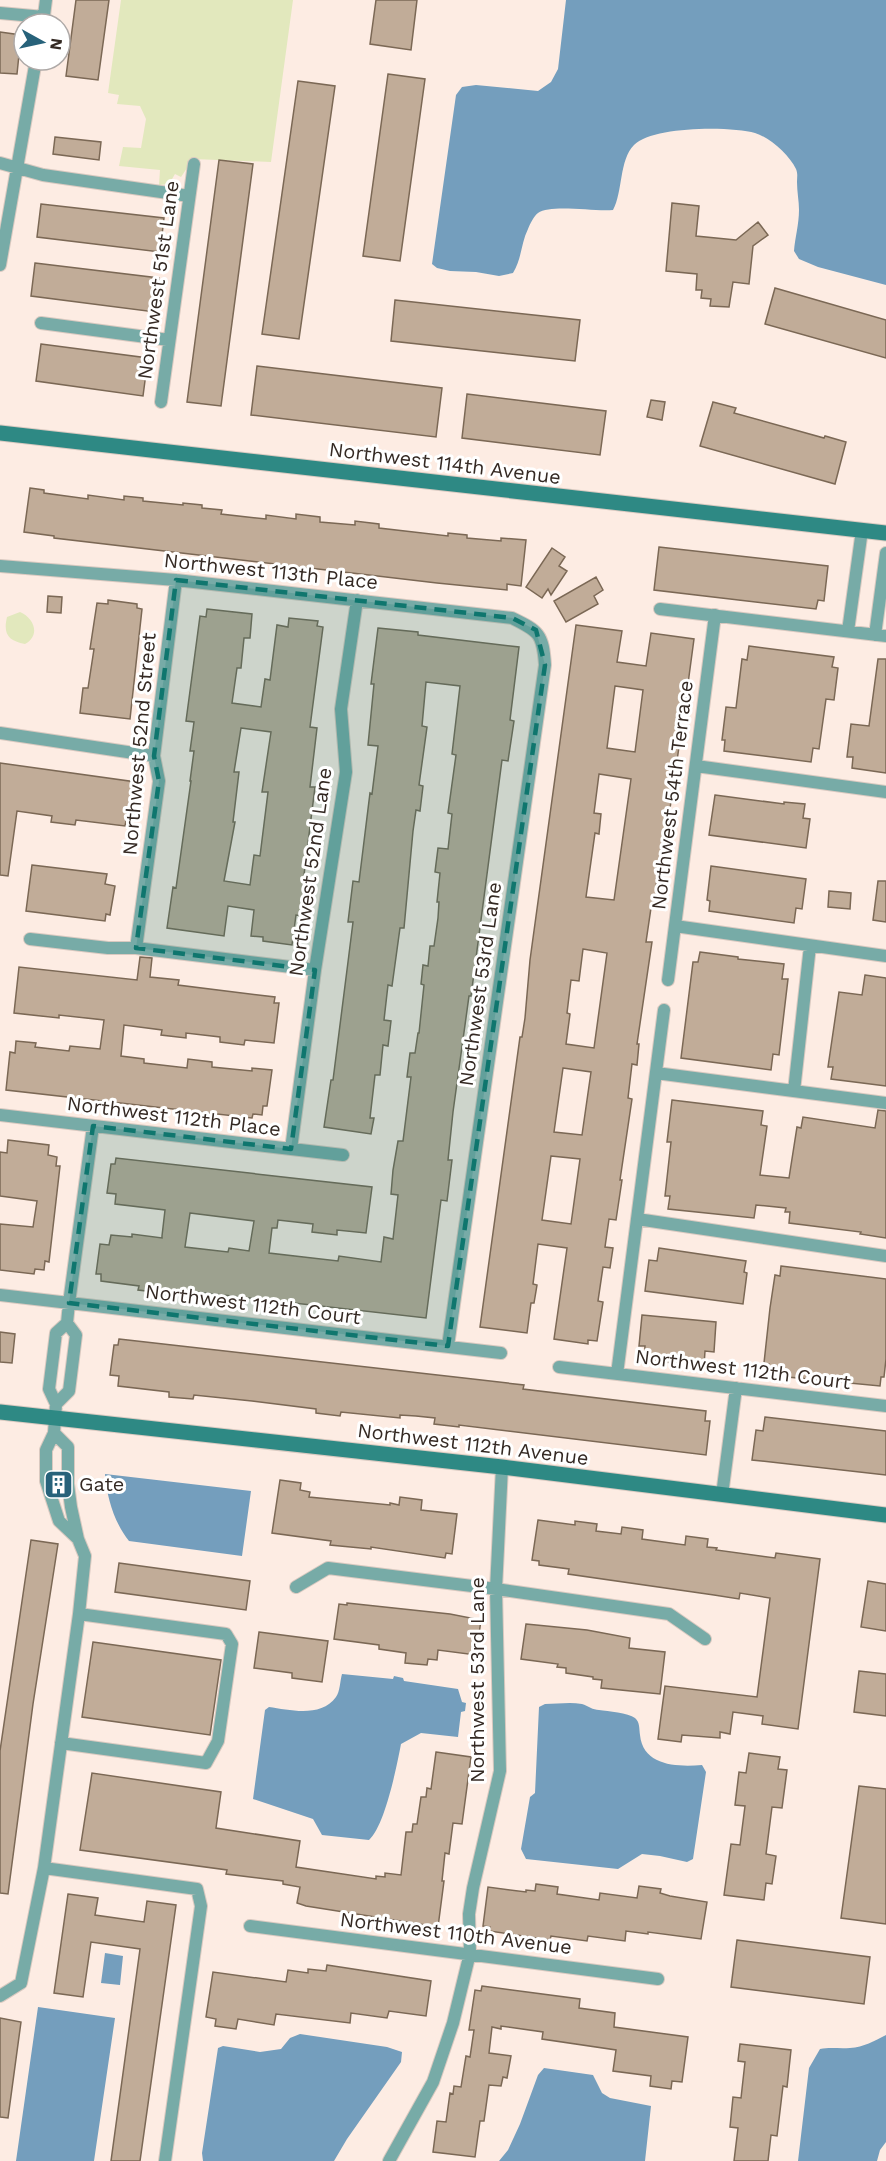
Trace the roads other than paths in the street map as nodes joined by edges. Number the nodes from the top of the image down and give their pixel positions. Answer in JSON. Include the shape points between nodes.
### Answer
{"nodes":[{"id":1,"x":34,"y":72,"type":"edge"},
{"id":2,"x":0,"y":163,"type":"edge"},
{"id":3,"x":194,"y":164,"type":"dead end"},
{"id":4,"x":17,"y":169,"type":"junction"},
{"id":5,"x":189,"y":196,"type":"junction"},
{"id":6,"x":0,"y":265,"type":"edge"},
{"id":7,"x":41,"y":324,"type":"dead end"},
{"id":8,"x":169,"y":340,"type":"junction"},
{"id":9,"x":160,"y":402,"type":"dead end"},
{"id":10,"x":0,"y":433,"type":"edge"},
{"id":11,"x":862,"y":530,"type":"junction"},
{"id":12,"x":886,"y":533,"type":"edge"},
{"id":13,"x":886,"y":553,"type":"edge"},
{"id":14,"x":0,"y":566,"type":"edge"},
{"id":15,"x":176,"y":580,"type":"junction"},
{"id":16,"x":357,"y":600,"type":"junction"},
{"id":17,"x":660,"y":609,"type":"dead end"},
{"id":18,"x":715,"y":615,"type":"junction"},
{"id":19,"x":536,"y":630,"type":"joint"},
{"id":20,"x":848,"y":631,"type":"junction"},
{"id":21,"x":881,"y":635,"type":"edge"},
{"id":22,"x":0,"y":733,"type":"edge"},
{"id":23,"x":154,"y":756,"type":"junction"},
{"id":24,"x":696,"y":766,"type":"junction"},
{"id":25,"x":886,"y":792,"type":"edge"},
{"id":26,"x":675,"y":926,"type":"junction"},
{"id":27,"x":30,"y":939,"type":"dead end"},
{"id":28,"x":810,"y":946,"type":"junction"},
{"id":29,"x":136,"y":948,"type":"junction"},
{"id":30,"x":886,"y":956,"type":"edge"},
{"id":31,"x":315,"y":970,"type":"junction"},
{"id":32,"x":668,"y":980,"type":"dead end"},
{"id":33,"x":664,"y":1010,"type":"dead end"},
{"id":34,"x":656,"y":1073,"type":"junction"},
{"id":35,"x":794,"y":1091,"type":"junction"},
{"id":36,"x":886,"y":1103,"type":"edge"},
{"id":37,"x":0,"y":1115,"type":"edge"},
{"id":38,"x":93,"y":1126,"type":"junction"},
{"id":39,"x":291,"y":1149,"type":"junction"},
{"id":40,"x":344,"y":1155,"type":"dead end"},
{"id":41,"x":637,"y":1219,"type":"junction"},
{"id":42,"x":886,"y":1256,"type":"edge"},
{"id":43,"x":0,"y":1295,"type":"edge"},
{"id":44,"x":69,"y":1303,"type":"junction"},
{"id":45,"x":67,"y":1323,"type":"junction"},
{"id":46,"x":448,"y":1346,"type":"junction"},
{"id":47,"x":501,"y":1353,"type":"dead end"},
{"id":48,"x":559,"y":1367,"type":"dead end"},
{"id":49,"x":617,"y":1374,"type":"junction"},
{"id":50,"x":736,"y":1388,"type":"junction"},
{"id":51,"x":886,"y":1406,"type":"edge"},
{"id":52,"x":0,"y":1412,"type":"edge"},
{"id":53,"x":55,"y":1418,"type":"junction"},
{"id":54,"x":502,"y":1467,"type":"junction"},
{"id":55,"x":722,"y":1495,"type":"junction"},
{"id":56,"x":886,"y":1515,"type":"edge"},
{"id":57,"x":78,"y":1539,"type":"junction"},
{"id":58,"x":296,"y":1587,"type":"dead end"},
{"id":59,"x":496,"y":1589,"type":"junction"},
{"id":60,"x":79,"y":1614,"type":"junction"},
{"id":61,"x":705,"y":1639,"type":"dead end"},
{"id":62,"x":61,"y":1743,"type":"junction"},
{"id":63,"x":44,"y":1868,"type":"junction"},
{"id":64,"x":250,"y":1926,"type":"dead end"},
{"id":65,"x":470,"y":1953,"type":"junction"},
{"id":66,"x":658,"y":1979,"type":"dead end"},
{"id":67,"x":0,"y":1995,"type":"edge"},
{"id":68,"x":165,"y":2161,"type":"edge"},
{"id":69,"x":389,"y":2161,"type":"edge"}],
"edges":[{"from":1,"to":4,"type":"street"},
{"from":2,"to":4,"type":"street"},
{"from":3,"to":5,"type":"street","name":"Northwest 51st Lane"},
{"from":4,"to":5,"type":"street"},
{"from":4,"to":6,"type":"street"},
{"from":5,"to":8,"type":"street","name":"Northwest 51st Lane"},
{"from":7,"to":8,"type":"street"},
{"from":8,"to":9,"type":"street","name":"Northwest 51st Lane"},
{"from":10,"to":11,"type":"street","name":"Northwest 114th Avenue"},
{"from":11,"to":12,"type":"street","name":"Northwest 114th Avenue"},
{"from":11,"to":20,"type":"street"},
{"from":13,"to":21,"type":"street"},
{"from":14,"to":15,"type":"street","name":"Northwest 113th Place"},
{"from":15,"to":16,"type":"street","name":"Northwest 113th Place"},
{"from":15,"to":23,"type":"street","name":"Northwest 52nd Street"},
{"from":16,"to":19,"type":"street","name":"Northwest 113th Place","via":[[512,618]]},
{"from":16,"to":31,"type":"street","name":"Northwest 52nd Lane","via":[[341,709],[346,772]]},
{"from":17,"to":18,"type":"street"},
{"from":18,"to":20,"type":"street"},
{"from":18,"to":24,"type":"street","name":"Northwest 54th Terrace"},
{"from":19,"to":46,"type":"street","name":"Northwest 53rd Lane","via":[[544,646],[545,665]]},
{"from":20,"to":21,"type":"street"},
{"from":22,"to":23,"type":"street"},
{"from":23,"to":29,"type":"street","name":"Northwest 52nd Street","via":[[159,781]]},
{"from":24,"to":25,"type":"street"},
{"from":24,"to":26,"type":"street","name":"Northwest 54th Terrace"},
{"from":26,"to":28,"type":"street"},
{"from":26,"to":32,"type":"street","name":"Northwest 54th Terrace"},
{"from":27,"to":29,"type":"street"},
{"from":28,"to":30,"type":"street"},
{"from":28,"to":35,"type":"street"},
{"from":29,"to":31,"type":"street"},
{"from":31,"to":39,"type":"street","name":"Northwest 52nd Lane"},
{"from":33,"to":34,"type":"street"},
{"from":34,"to":35,"type":"street"},
{"from":34,"to":41,"type":"street"},
{"from":35,"to":36,"type":"street"},
{"from":37,"to":38,"type":"street","name":"Northwest 112th Place"},
{"from":38,"to":39,"type":"street","name":"Northwest 112th Place"},
{"from":38,"to":44,"type":"street"},
{"from":39,"to":40,"type":"street","name":"Northwest 112th Place"},
{"from":41,"to":42,"type":"street"},
{"from":41,"to":49,"type":"street"},
{"from":43,"to":44,"type":"street","name":"Northwest 112th Court"},
{"from":44,"to":45,"type":"street"},
{"from":44,"to":46,"type":"street","name":"Northwest 112th Court"},
{"from":45,"to":53,"type":"street","via":[[56,1333],[49,1389]]},
{"from":45,"to":53,"type":"street","via":[[76,1335],[69,1391]]},
{"from":46,"to":47,"type":"street","name":"Northwest 112th Court"},
{"from":48,"to":49,"type":"street","name":"Northwest 112th Court"},
{"from":49,"to":50,"type":"street","name":"Northwest 112th Court"},
{"from":50,"to":51,"type":"street","name":"Northwest 112th Court"},
{"from":50,"to":55,"type":"street"},
{"from":52,"to":53,"type":"street","name":"Northwest 112th Avenue"},
{"from":53,"to":54,"type":"street","name":"Northwest 112th Avenue"},
{"from":53,"to":57,"type":"street","via":[[68,1447],[68,1484]]},
{"from":53,"to":57,"type":"street","via":[[46,1450],[46,1481],[59,1521]]},
{"from":54,"to":55,"type":"street","name":"Northwest 112th Avenue"},
{"from":54,"to":59,"type":"street","name":"Northwest 53rd Lane"},
{"from":55,"to":56,"type":"street","name":"Northwest 112th Avenue"},
{"from":57,"to":60,"type":"street","via":[[85,1556]]},
{"from":58,"to":59,"type":"street","via":[[328,1568]]},
{"from":59,"to":61,"type":"street","via":[[669,1614]]},
{"from":59,"to":65,"type":"street","name":"Northwest 53rd Lane","via":[[500,1771],[473,1888]]},
{"from":60,"to":62,"type":"street"},
{"from":60,"to":62,"type":"street","via":[[226,1634],[232,1644],[219,1741],[206,1763]]},
{"from":62,"to":63,"type":"street"},
{"from":63,"to":67,"type":"street","via":[[21,1983]]},
{"from":63,"to":68,"type":"street","via":[[196,1889],[201,1906]]},
{"from":64,"to":65,"type":"street","name":"Northwest 110th Avenue"},
{"from":65,"to":66,"type":"street","name":"Northwest 110th Avenue"},
{"from":65,"to":69,"type":"street","name":"Northwest 53rd Lane","via":[[433,2082]]}]}
